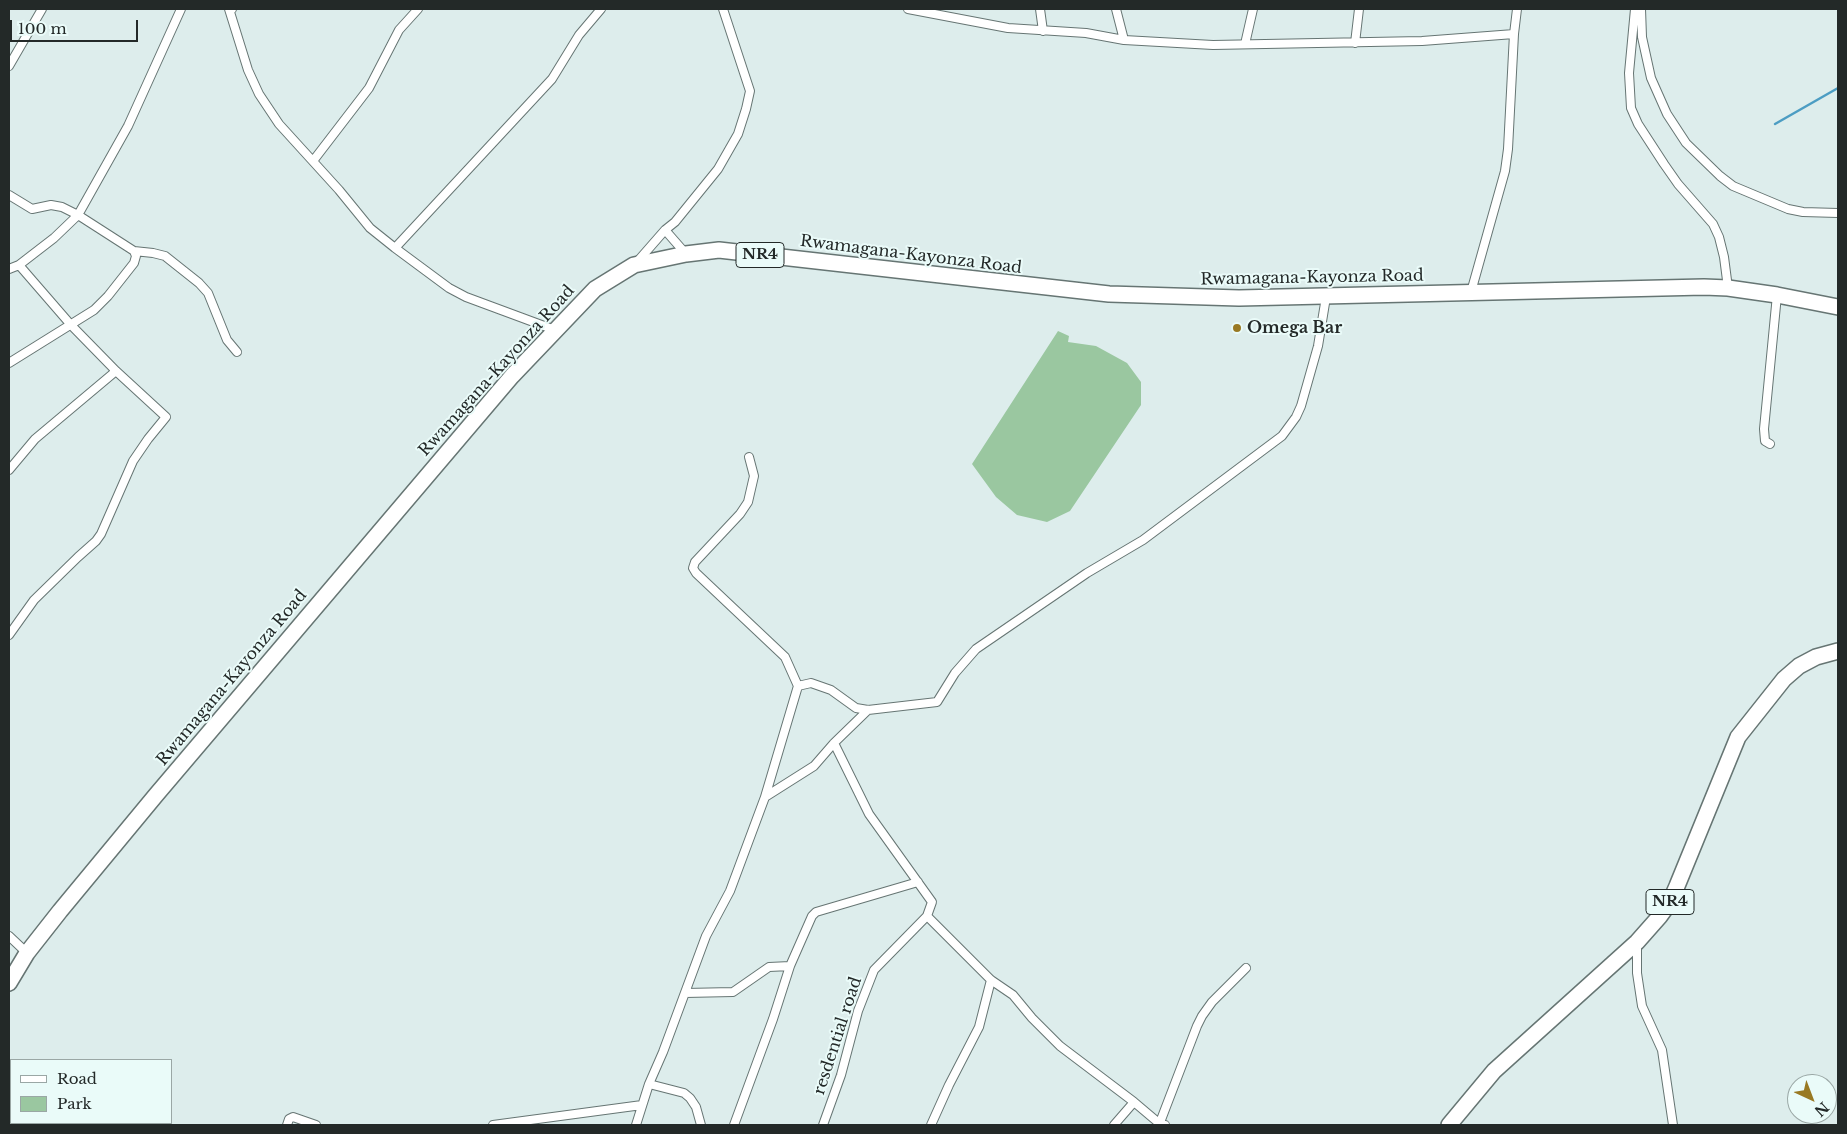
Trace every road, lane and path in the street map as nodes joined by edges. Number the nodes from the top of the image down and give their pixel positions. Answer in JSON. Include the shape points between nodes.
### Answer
{"nodes":[{"id":1,"x":42,"y":9,"type":"edge"},
{"id":2,"x":181,"y":9,"type":"edge"},
{"id":3,"x":232,"y":9,"type":"edge"},
{"id":4,"x":418,"y":9,"type":"edge"},
{"id":5,"x":601,"y":9,"type":"edge"},
{"id":6,"x":723,"y":9,"type":"edge"},
{"id":7,"x":908,"y":9,"type":"edge"},
{"id":8,"x":1040,"y":9,"type":"edge"},
{"id":9,"x":1117,"y":9,"type":"edge"},
{"id":10,"x":1253,"y":9,"type":"edge"},
{"id":11,"x":1359,"y":9,"type":"edge"},
{"id":12,"x":1517,"y":9,"type":"edge"},
{"id":13,"x":1635,"y":9,"type":"edge"},
{"id":14,"x":1641,"y":9,"type":"edge"},
{"id":15,"x":1043,"y":31,"type":"junction"},
{"id":16,"x":1514,"y":34,"type":"junction"},
{"id":17,"x":1124,"y":40,"type":"junction"},
{"id":18,"x":1355,"y":43,"type":"junction"},
{"id":19,"x":1245,"y":44,"type":"junction"},
{"id":20,"x":9,"y":66,"type":"edge"},
{"id":21,"x":313,"y":161,"type":"junction"},
{"id":22,"x":9,"y":195,"type":"edge"},
{"id":23,"x":1838,"y":213,"type":"edge"},
{"id":24,"x":78,"y":215,"type":"junction"},
{"id":25,"x":666,"y":230,"type":"junction"},
{"id":26,"x":394,"y":248,"type":"junction"},
{"id":27,"x":134,"y":251,"type":"junction"},
{"id":28,"x":686,"y":254,"type":"junction"},
{"id":29,"x":19,"y":265,"type":"junction"},
{"id":30,"x":634,"y":265,"type":"junction"},
{"id":31,"x":9,"y":268,"type":"edge"},
{"id":32,"x":1728,"y":288,"type":"junction"},
{"id":33,"x":1471,"y":292,"type":"junction"},
{"id":34,"x":1776,"y":295,"type":"junction"},
{"id":35,"x":1326,"y":298,"type":"junction"},
{"id":36,"x":1838,"y":306,"type":"edge"},
{"id":37,"x":71,"y":325,"type":"junction"},
{"id":38,"x":555,"y":330,"type":"junction"},
{"id":39,"x":237,"y":352,"type":"dead end"},
{"id":40,"x":9,"y":363,"type":"edge"},
{"id":41,"x":116,"y":371,"type":"junction"},
{"id":42,"x":1770,"y":444,"type":"dead end"},
{"id":43,"x":749,"y":457,"type":"dead end"},
{"id":44,"x":9,"y":470,"type":"edge"},
{"id":45,"x":9,"y":635,"type":"edge"},
{"id":46,"x":1838,"y":651,"type":"edge"},
{"id":47,"x":798,"y":686,"type":"junction"},
{"id":48,"x":868,"y":710,"type":"junction"},
{"id":49,"x":834,"y":743,"type":"junction"},
{"id":50,"x":765,"y":797,"type":"junction"},
{"id":51,"x":918,"y":882,"type":"junction"},
{"id":52,"x":927,"y":916,"type":"junction"},
{"id":53,"x":9,"y":936,"type":"edge"},
{"id":54,"x":1637,"y":942,"type":"junction"},
{"id":55,"x":27,"y":953,"type":"junction"},
{"id":56,"x":790,"y":966,"type":"junction"},
{"id":57,"x":1246,"y":968,"type":"dead end"},
{"id":58,"x":991,"y":980,"type":"junction"},
{"id":59,"x":9,"y":983,"type":"edge"},
{"id":60,"x":685,"y":994,"type":"junction"},
{"id":61,"x":649,"y":1084,"type":"junction"},
{"id":62,"x":1134,"y":1102,"type":"junction"},
{"id":63,"x":642,"y":1105,"type":"junction"},
{"id":64,"x":287,"y":1125,"type":"edge"},
{"id":65,"x":316,"y":1125,"type":"edge"},
{"id":66,"x":493,"y":1125,"type":"edge"},
{"id":67,"x":636,"y":1125,"type":"edge"},
{"id":68,"x":701,"y":1125,"type":"edge"},
{"id":69,"x":734,"y":1125,"type":"edge"},
{"id":70,"x":823,"y":1125,"type":"edge"},
{"id":71,"x":931,"y":1125,"type":"edge"},
{"id":72,"x":1114,"y":1125,"type":"edge"},
{"id":73,"x":1161,"y":1125,"type":"edge"},
{"id":74,"x":1448,"y":1125,"type":"edge"},
{"id":75,"x":1673,"y":1125,"type":"edge"}],
"edges":[{"from":1,"to":20,"type":"street"},
{"from":2,"to":24,"type":"street","via":[[128,126]]},
{"from":3,"to":21,"type":"street","via":[[229,9],[248,70],[259,94],[279,124]]},
{"from":4,"to":21,"type":"street","via":[[399,30],[370,88]]},
{"from":5,"to":26,"type":"street","via":[[579,35],[552,79]]},
{"from":6,"to":25,"type":"street","via":[[750,91],[746,109],[738,134],[718,169]]},
{"from":7,"to":15,"type":"street","via":[[1008,28]]},
{"from":8,"to":15,"type":"street"},
{"from":9,"to":17,"type":"street"},
{"from":10,"to":19,"type":"street"},
{"from":11,"to":18,"type":"street"},
{"from":12,"to":16,"type":"street"},
{"from":13,"to":32,"type":"street","via":[[1629,73],[1632,108],[1638,124],[1664,164],[1713,224],[1724,257]]},
{"from":14,"to":23,"type":"street","via":[[1642,37],[1651,78],[1667,114],[1686,143],[1733,186],[1788,209]]},
{"from":15,"to":17,"type":"street","via":[[1086,33]]},
{"from":16,"to":18,"type":"street"},
{"from":16,"to":33,"type":"street","via":[[1505,171]]},
{"from":17,"to":19,"type":"street"},
{"from":18,"to":19,"type":"street"},
{"from":21,"to":26,"type":"street","via":[[370,228]]},
{"from":22,"to":24,"type":"street","via":[[32,209],[51,205]]},
{"from":24,"to":27,"type":"street"},
{"from":24,"to":29,"type":"street"},
{"from":25,"to":28,"type":"street"},
{"from":25,"to":30,"type":"street"},
{"from":26,"to":38,"type":"street","via":[[466,297]]},
{"from":27,"to":37,"type":"street","via":[[134,263],[108,296]]},
{"from":27,"to":39,"type":"street","via":[[165,256],[199,283],[208,293],[227,340]]},
{"from":28,"to":30,"type":"highway","name":"Rwamagana-Kayonza Road","number":"NR4"},
{"from":28,"to":35,"type":"highway","name":"Rwamagana-Kayonza Road","number":"NR4","via":[[719,250],[1109,294]]},
{"from":29,"to":31,"type":"street"},
{"from":29,"to":37,"type":"street"},
{"from":30,"to":38,"type":"highway","name":"Rwamagana-Kayonza Road","number":"NR4","via":[[596,289]]},
{"from":32,"to":33,"type":"highway","name":"Rwamagana-Kayonza Road","number":"NR4"},
{"from":32,"to":34,"type":"highway","name":"Rwamagana-Kayonza Road","number":"NR4"},
{"from":33,"to":35,"type":"highway","name":"Rwamagana-Kayonza Road","number":"NR4"},
{"from":34,"to":36,"type":"highway","name":"Rwamagana-Kayonza Road","number":"NR4"},
{"from":34,"to":42,"type":"street","via":[[1763,436]]},
{"from":35,"to":48,"type":"street","via":[[1318,346],[1301,406],[1282,436],[1143,540],[1087,573],[976,649],[955,673],[937,702]]},
{"from":37,"to":40,"type":"street"},
{"from":37,"to":41,"type":"street"},
{"from":38,"to":55,"type":"highway","name":"Rwamagana-Kayonza Road","number":"NR4","via":[[512,376],[156,795]]},
{"from":41,"to":44,"type":"street","via":[[35,439]]},
{"from":41,"to":45,"type":"street","via":[[166,417],[134,461],[96,541],[34,600]]},
{"from":43,"to":47,"type":"street","via":[[754,476],[748,502],[693,568],[785,658]]},
{"from":46,"to":54,"type":"highway","number":"NR4","via":[[1799,666],[1773,692],[1738,737],[1670,902]]},
{"from":47,"to":48,"type":"street","via":[[811,683],[831,690],[856,708]]},
{"from":47,"to":50,"type":"street"},
{"from":48,"to":49,"type":"street"},
{"from":49,"to":50,"type":"street","via":[[814,766]]},
{"from":49,"to":51,"type":"street","via":[[869,814]]},
{"from":50,"to":60,"type":"street","via":[[730,891],[706,936]]},
{"from":51,"to":52,"type":"street","via":[[932,902]]},
{"from":51,"to":56,"type":"street","via":[[816,912],[809,920]]},
{"from":52,"to":58,"type":"street"},
{"from":52,"to":70,"type":"street","name":"resdential road","via":[[874,970]]},
{"from":53,"to":55,"type":"street"},
{"from":54,"to":74,"type":"highway","number":"NR4","via":[[1494,1071]]},
{"from":54,"to":75,"type":"street","via":[[1642,1006],[1662,1050]]},
{"from":55,"to":59,"type":"highway","name":"Rwamagana-Kayonza Road","number":"NR4"},
{"from":56,"to":60,"type":"street","via":[[769,967],[733,992]]},
{"from":56,"to":69,"type":"street","via":[[774,1019]]},
{"from":57,"to":73,"type":"street","via":[[1202,1016]]},
{"from":58,"to":62,"type":"street","via":[[1013,996],[1060,1046]]},
{"from":58,"to":71,"type":"street","via":[[978,1026]]},
{"from":60,"to":61,"type":"street"},
{"from":61,"to":63,"type":"street"},
{"from":61,"to":68,"type":"street","via":[[684,1093],[696,1107]]},
{"from":62,"to":72,"type":"street"},
{"from":62,"to":73,"type":"street"},
{"from":63,"to":66,"type":"street"},
{"from":63,"to":67,"type":"street"},
{"from":64,"to":65,"type":"street","via":[[293,1117]]}]}
